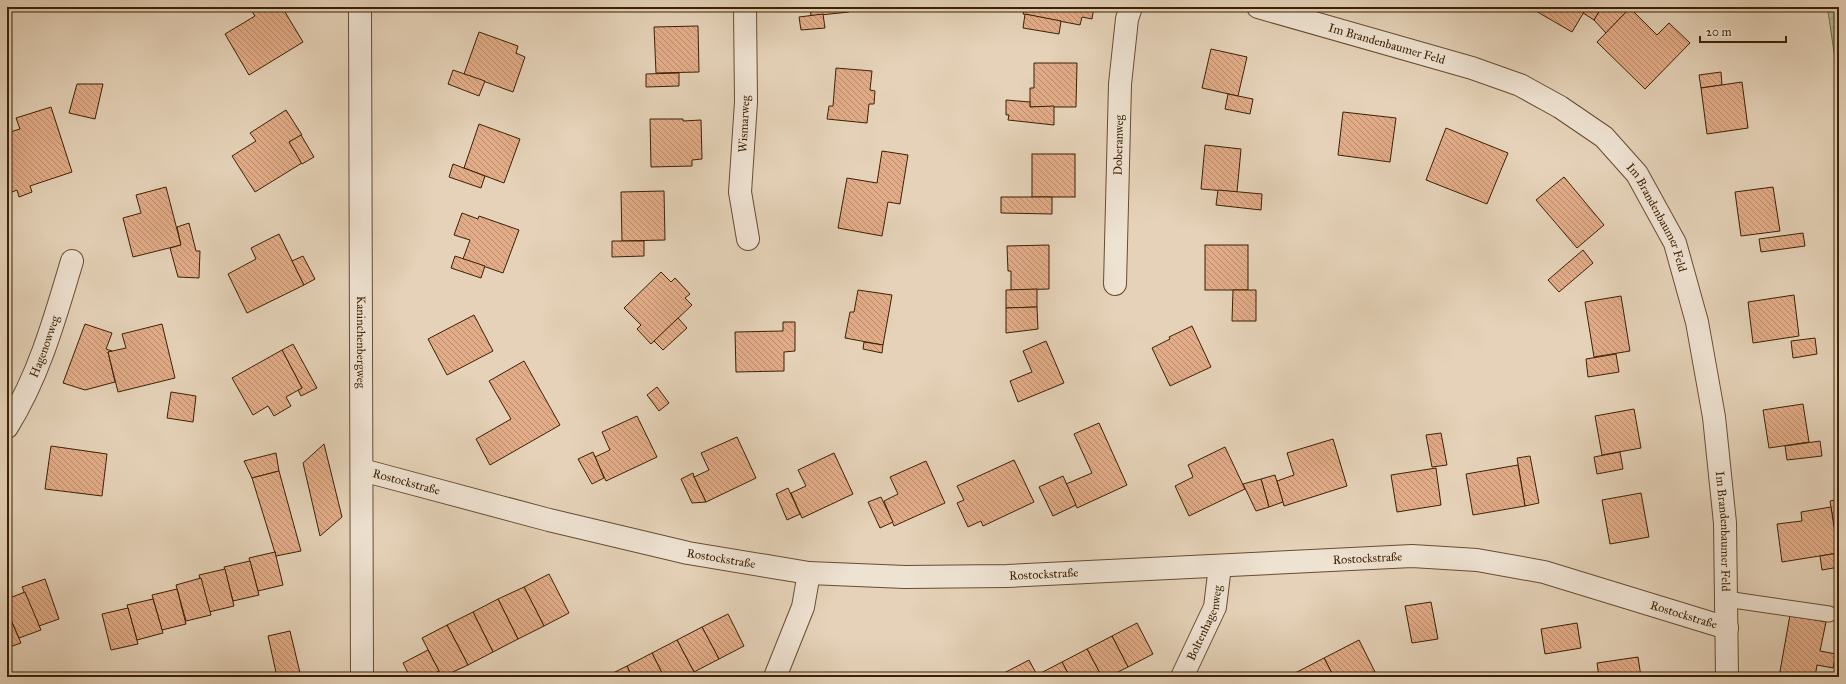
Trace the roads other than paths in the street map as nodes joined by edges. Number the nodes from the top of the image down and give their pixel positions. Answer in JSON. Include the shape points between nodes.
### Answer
{"nodes":[{"id":1,"x":360,"y":7,"type":"edge"},
{"id":2,"x":745,"y":7,"type":"edge"},
{"id":3,"x":1131,"y":7,"type":"edge"},
{"id":4,"x":1258,"y":7,"type":"edge"},
{"id":5,"x":748,"y":240,"type":"dead end"},
{"id":6,"x":72,"y":261,"type":"dead end"},
{"id":7,"x":1115,"y":284,"type":"dead end"},
{"id":8,"x":7,"y":427,"type":"edge"},
{"id":9,"x":362,"y":470,"type":"junction"},
{"id":10,"x":1220,"y":566,"type":"junction"},
{"id":11,"x":809,"y":573,"type":"junction"},
{"id":12,"x":1726,"y":600,"type":"junction"},
{"id":13,"x":1829,"y":614,"type":"dead end"},
{"id":14,"x":1727,"y":628,"type":"junction"},
{"id":15,"x":362,"y":677,"type":"edge"},
{"id":16,"x":775,"y":677,"type":"edge"},
{"id":17,"x":1182,"y":677,"type":"edge"},
{"id":18,"x":1727,"y":677,"type":"edge"}],
"edges":[{"from":1,"to":9,"type":"street","name":"Kaninchenbergweg"},
{"from":2,"to":5,"type":"street","name":"Wismarweg","via":[[746,102],[740,192]]},
{"from":3,"to":7,"type":"street","name":"Doberanweg","via":[[1127,19],[1120,84]]},
{"from":4,"to":12,"type":"street","name":"Im Brandenbaumer Feld","via":[[1472,68],[1520,85],[1560,107],[1604,137],[1637,174],[1674,242],[1697,322],[1714,417],[1725,523]]},
{"from":6,"to":8,"type":"street","name":"Hagenowweg","via":[[44,352],[16,414]]},
{"from":9,"to":11,"type":"street","name":"Rostockstraße","via":[[549,520],[688,553]]},
{"from":9,"to":15,"type":"street","name":"Kaninchenbergweg"},
{"from":10,"to":11,"type":"street","name":"Rostockstraße","via":[[992,576],[905,577]]},
{"from":10,"to":14,"type":"street","name":"Rostockstraße","via":[[1368,557],[1412,556],[1477,560],[1544,572]]},
{"from":10,"to":17,"type":"street","name":"Boltenhagenweg","via":[[1215,607]]},
{"from":11,"to":16,"type":"street","via":[[803,607]]},
{"from":12,"to":13,"type":"lane"},
{"from":12,"to":14,"type":"street","name":"Im Brandenbaumer Feld"},
{"from":14,"to":18,"type":"street","name":"Im Brandenbaumer Feld"}]}
